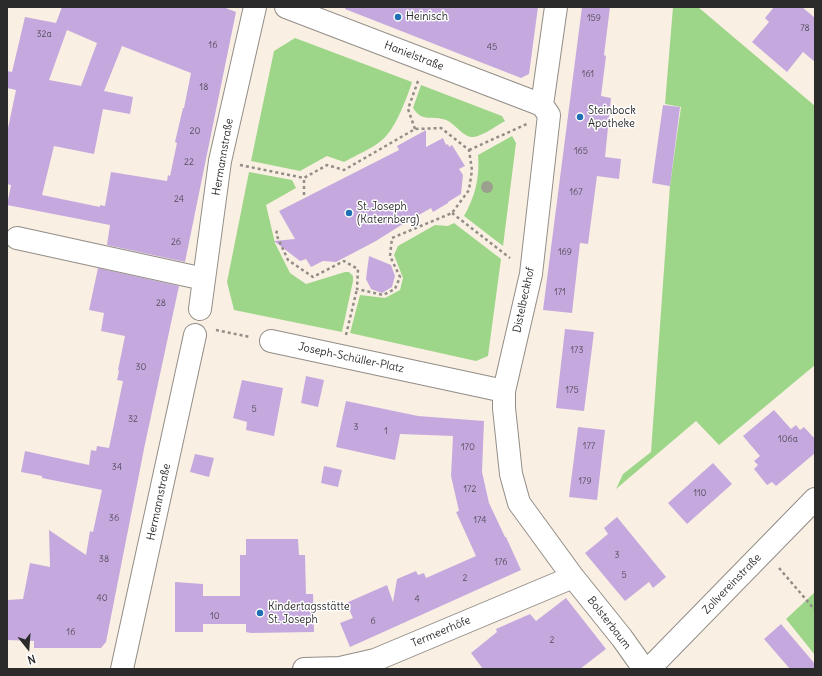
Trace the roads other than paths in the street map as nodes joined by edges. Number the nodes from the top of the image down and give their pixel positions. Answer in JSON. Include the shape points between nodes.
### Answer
{"nodes":[{"id":1,"x":255,"y":7,"type":"edge"},
{"id":2,"x":286,"y":7,"type":"edge"},
{"id":3,"x":556,"y":7,"type":"edge"},
{"id":4,"x":545,"y":110,"type":"junction"},
{"id":5,"x":17,"y":238,"type":"dead end"},
{"id":6,"x":204,"y":279,"type":"junction"},
{"id":7,"x":200,"y":309,"type":"dead end"},
{"id":8,"x":204,"y":332,"type":"road end"},
{"id":9,"x":270,"y":341,"type":"road end"},
{"id":10,"x":504,"y":391,"type":"junction"},
{"id":11,"x":815,"y":499,"type":"edge"},
{"id":12,"x":573,"y":577,"type":"junction"},
{"id":13,"x":122,"y":669,"type":"edge"},
{"id":14,"x":304,"y":669,"type":"edge"},
{"id":15,"x":644,"y":669,"type":"edge"},
{"id":16,"x":648,"y":669,"type":"edge"}],
"edges":[{"from":1,"to":6,"type":"street","name":"Hermannstraße","via":[[220,162]]},
{"from":2,"to":4,"type":"street","name":"Hanielstraße","via":[[426,60]]},
{"from":3,"to":4,"type":"street","name":"Distelbeckhof"},
{"from":4,"to":10,"type":"street","name":"Distelbeckhof","via":[[531,274]]},
{"from":5,"to":6,"type":"street"},
{"from":6,"to":7,"type":"street","name":"Hermannstraße"},
{"from":8,"to":13,"type":"street","name":"Hermannstraße"},
{"from":9,"to":10,"type":"street","name":"Joseph-Schüller-Platz"},
{"from":10,"to":12,"type":"street","name":"Distelbeckhof","via":[[511,474],[519,503]]},
{"from":11,"to":16,"type":"street","name":"Zollvereinstraße"},
{"from":12,"to":14,"type":"street","name":"Termeerhöfe","via":[[375,660],[340,668]]},
{"from":12,"to":15,"type":"street","name":"Bolsterbaum"}]}
